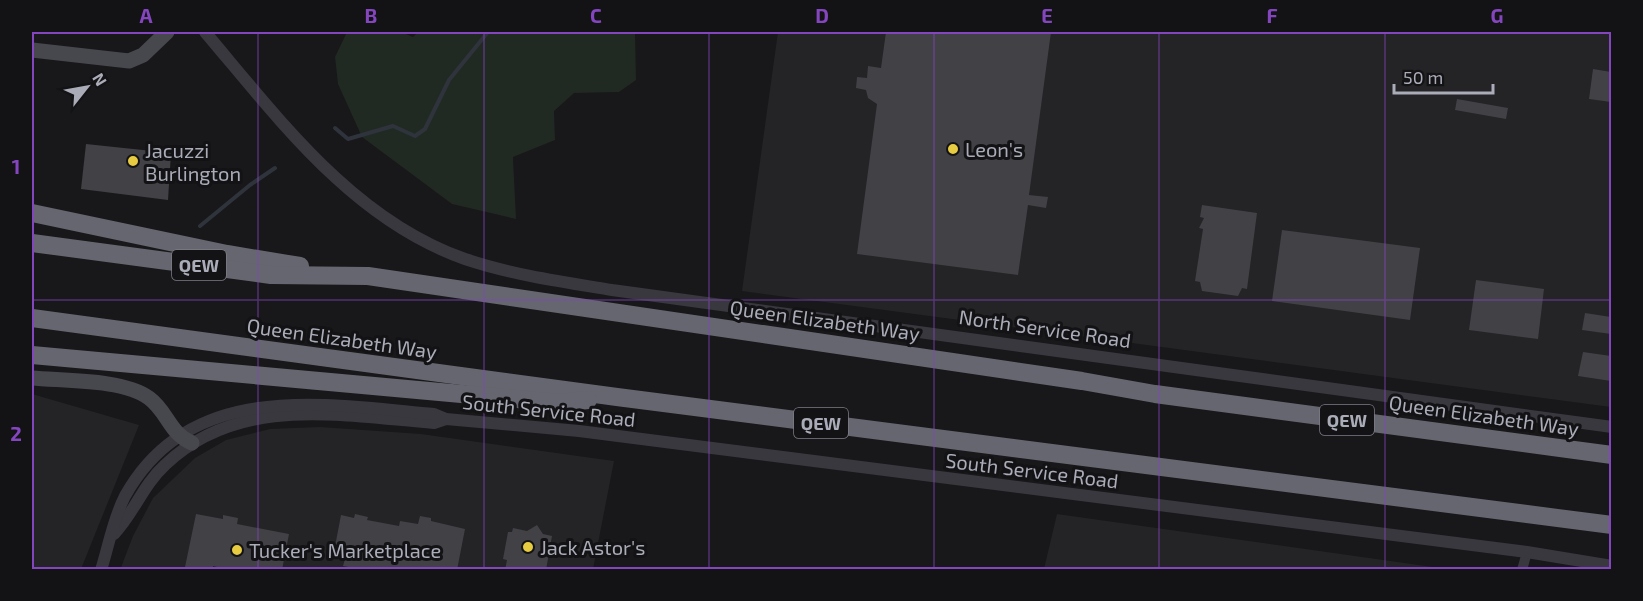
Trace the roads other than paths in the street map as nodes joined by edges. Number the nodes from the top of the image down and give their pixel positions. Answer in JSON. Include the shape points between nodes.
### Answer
{"nodes":[{"id":1,"x":167,"y":32,"type":"edge"},
{"id":2,"x":204,"y":32,"type":"edge"},
{"id":3,"x":32,"y":50,"type":"edge"},
{"id":4,"x":32,"y":213,"type":"edge"},
{"id":5,"x":32,"y":243,"type":"edge"},
{"id":6,"x":368,"y":276,"type":"junction"},
{"id":7,"x":32,"y":318,"type":"edge"},
{"id":8,"x":32,"y":355,"type":"edge"},
{"id":9,"x":32,"y":378,"type":"edge"},
{"id":10,"x":617,"y":397,"type":"junction"},
{"id":11,"x":1611,"y":427,"type":"edge"},
{"id":12,"x":186,"y":441,"type":"junction"},
{"id":13,"x":1611,"y":455,"type":"edge"},
{"id":14,"x":1611,"y":525,"type":"edge"},
{"id":15,"x":1527,"y":552,"type":"junction"},
{"id":16,"x":1611,"y":566,"type":"edge"},
{"id":17,"x":101,"y":570,"type":"edge"},
{"id":18,"x":1522,"y":570,"type":"edge"}],
"edges":[{"from":1,"to":3,"type":"main road","via":[[142,55],[129,61]]},
{"from":2,"to":11,"type":"street","name":"North Service Road","via":[[325,170],[397,227],[464,259],[529,276],[612,290]]},
{"from":4,"to":6,"type":"highway","via":[[227,254]]},
{"from":5,"to":6,"type":"highway","name":"Queen Elizabeth Way","number":"QEW","via":[[271,275]]},
{"from":6,"to":13,"type":"highway","name":"Queen Elizabeth Way","number":"QEW","via":[[1155,394]]},
{"from":7,"to":10,"type":"highway","name":"Queen Elizabeth Way","number":"QEW"},
{"from":8,"to":10,"type":"highway","via":[[561,403]]},
{"from":9,"to":12,"type":"main road","via":[[136,391],[154,402]]},
{"from":10,"to":14,"type":"highway","name":"Queen Elizabeth Way","number":"QEW"},
{"from":12,"to":15,"type":"street","name":"South Service Road","via":[[229,414],[282,403],[434,414],[446,419],[579,431]]},
{"from":12,"to":17,"type":"street","name":"South Service Road","via":[[158,452],[138,477],[115,519],[114,534]]},
{"from":15,"to":16,"type":"street","name":"South Service Road"},
{"from":15,"to":18,"type":"street"}]}
